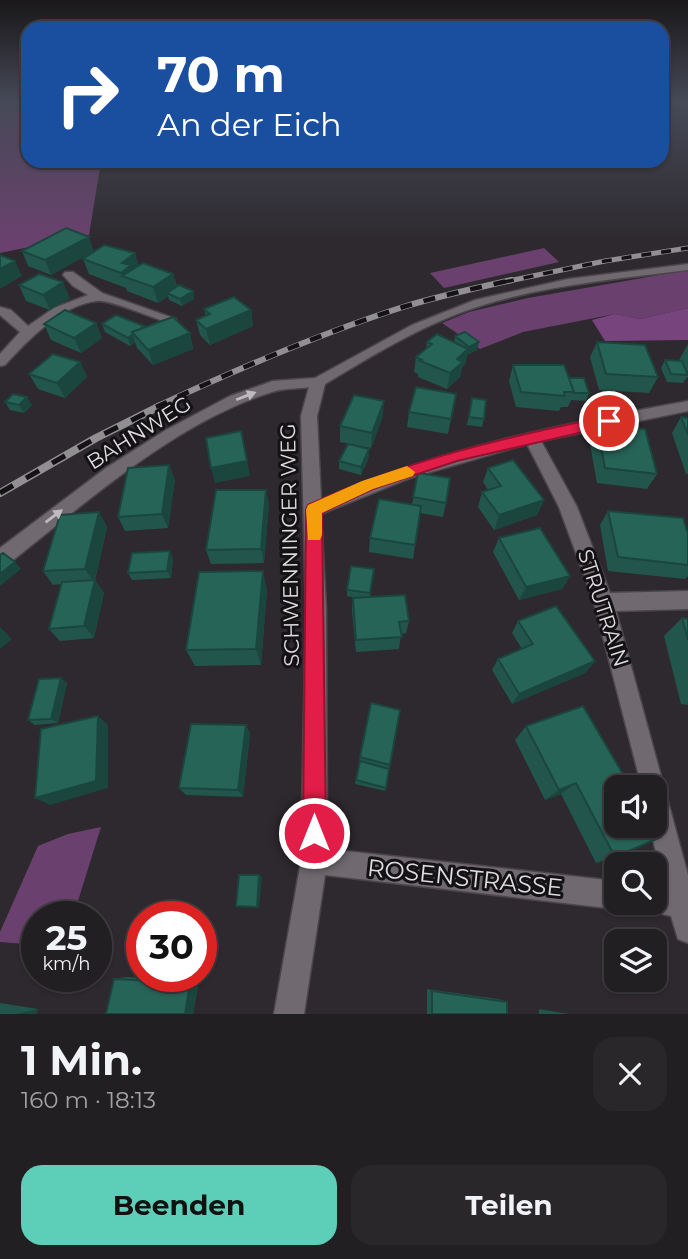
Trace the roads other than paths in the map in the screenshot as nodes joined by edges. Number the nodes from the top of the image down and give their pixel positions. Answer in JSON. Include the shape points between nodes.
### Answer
{"nodes":[{"id":1,"x":688,"y":267,"type":"edge"},
{"id":2,"x":69,"y":275,"type":"dead end"},
{"id":3,"x":98,"y":296,"type":"junction"},
{"id":4,"x":0,"y":311,"type":"edge"},
{"id":5,"x":170,"y":319,"type":"edge"},
{"id":6,"x":28,"y":332,"type":"junction"},
{"id":7,"x":0,"y":362,"type":"edge"},
{"id":8,"x":318,"y":382,"type":"junction"},
{"id":9,"x":688,"y":406,"type":"edge"},
{"id":10,"x":531,"y":437,"type":"junction"},
{"id":11,"x":314,"y":510,"type":"junction"},
{"id":12,"x":0,"y":559,"type":"edge"},
{"id":13,"x":688,"y":600,"type":"edge"},
{"id":14,"x":604,"y":602,"type":"junction"},
{"id":15,"x":650,"y":775,"type":"edge"},
{"id":16,"x":667,"y":838,"type":"edge"},
{"id":17,"x":314,"y":861,"type":"junction"},
{"id":18,"x":604,"y":894,"type":"edge"},
{"id":19,"x":667,"y":905,"type":"edge"},
{"id":20,"x":686,"y":913,"type":"edge"},
{"id":21,"x":289,"y":1014,"type":"edge"}],
"edges":[{"from":1,"to":8,"type":"street","via":[[584,281],[452,312]]},
{"from":2,"to":3,"type":"street"},
{"from":3,"to":5,"type":"street"},
{"from":3,"to":6,"type":"street","via":[[58,311]]},
{"from":4,"to":6,"type":"street"},
{"from":6,"to":7,"type":"street"},
{"from":8,"to":11,"type":"street","name":"SCHWENNINGER WEG","via":[[309,416]]},
{"from":12,"to":8,"type":"street","name":"BAHNWEG","one_way":true,"via":[[112,472],[172,434],[235,400],[273,386]]},
{"from":9,"to":10,"type":"street"},
{"from":10,"to":11,"type":"street","via":[[368,485]]},
{"from":10,"to":14,"type":"street","name":"STRUTRAIN","via":[[568,507]]},
{"from":11,"to":17,"type":"street","name":"SCHWENNINGER WEG"},
{"from":13,"to":14,"type":"street"},
{"from":14,"to":15,"type":"street","name":"STRUTRAIN"},
{"from":16,"to":20,"type":"street","name":"STRUTRAIN"},
{"from":17,"to":18,"type":"street","name":"ROSENSTRASSE"},
{"from":17,"to":21,"type":"street","name":"SCHWENNINGER WEG"},
{"from":19,"to":20,"type":"street"}]}
